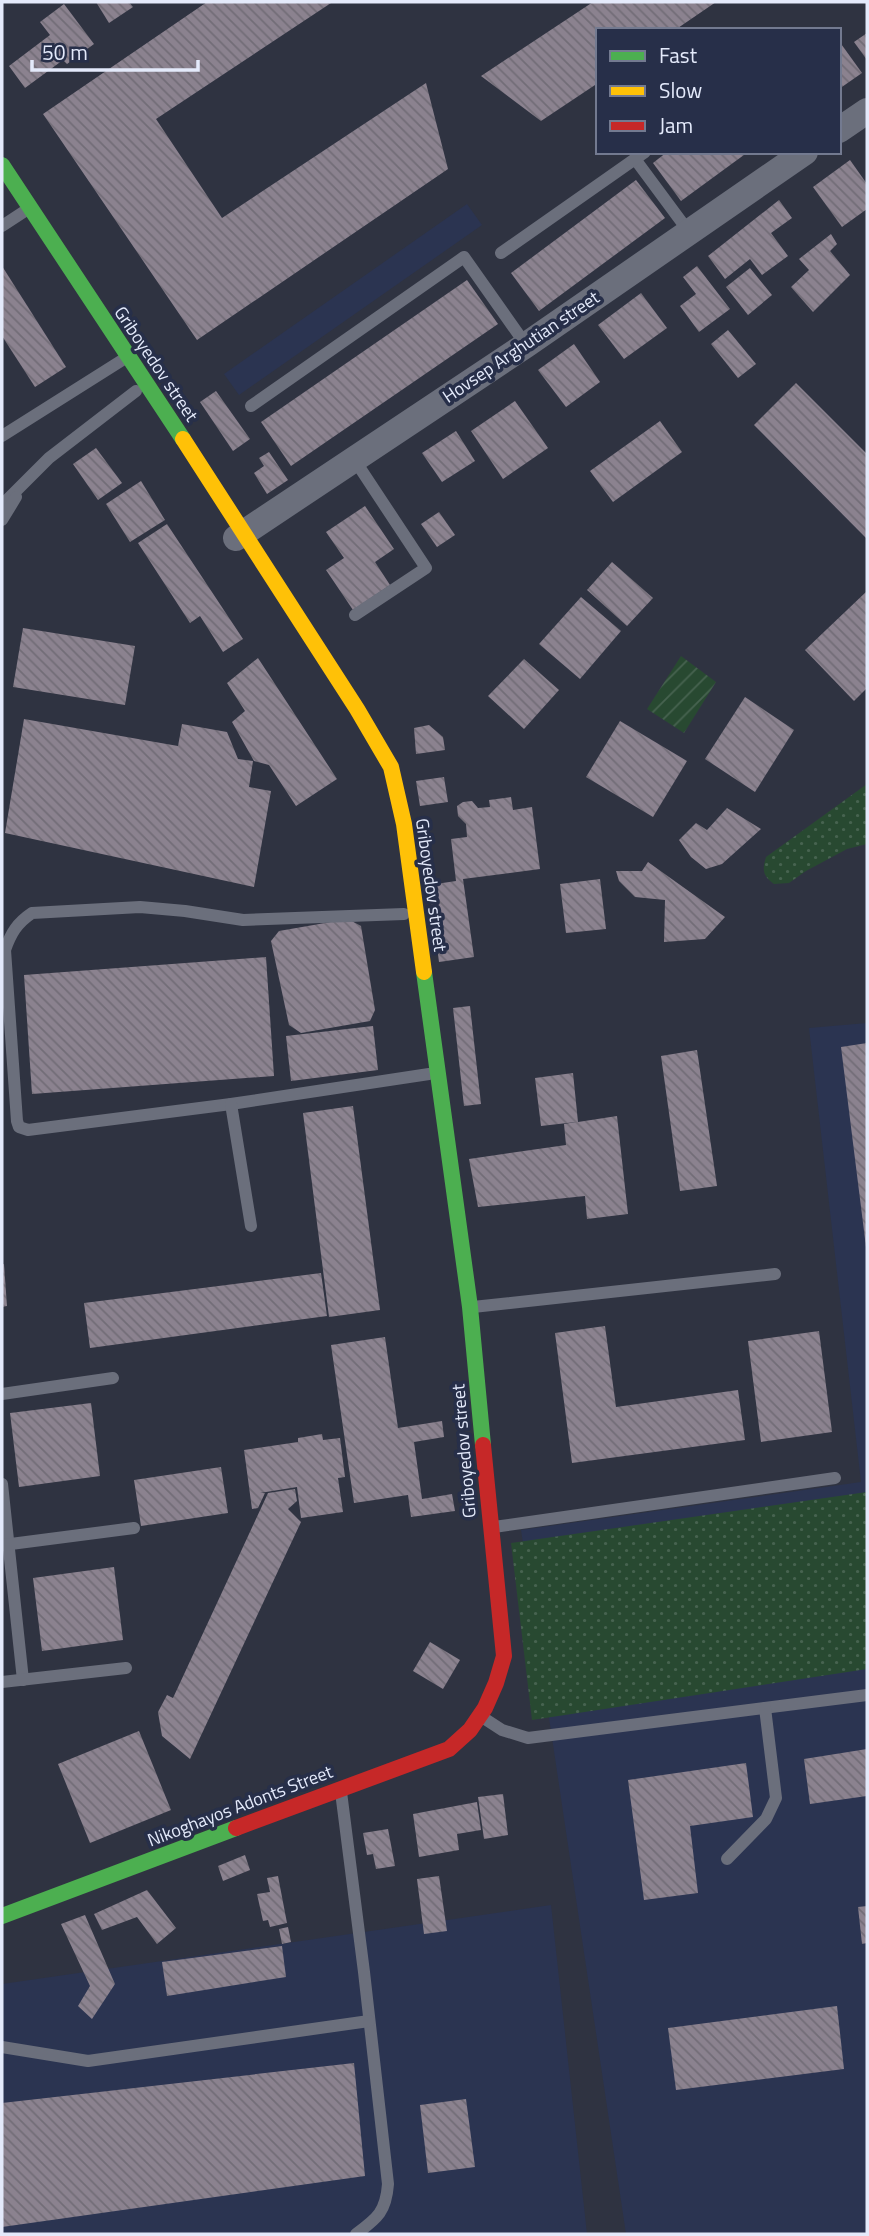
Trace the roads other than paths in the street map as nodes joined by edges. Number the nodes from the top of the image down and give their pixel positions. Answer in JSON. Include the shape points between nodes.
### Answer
{"nodes":[{"id":1,"x":867,"y":112,"type":"edge"},
{"id":2,"x":841,"y":129,"type":"edge"},
{"id":3,"x":802,"y":154,"type":"edge"},
{"id":4,"x":640,"y":156,"type":"edge"},
{"id":5,"x":2,"y":165,"type":"edge"},
{"id":6,"x":2,"y":186,"type":"edge"},
{"id":7,"x":25,"y":211,"type":"junction"},
{"id":8,"x":2,"y":226,"type":"edge"},
{"id":9,"x":689,"y":232,"type":"junction"},
{"id":10,"x":501,"y":253,"type":"dead end"},
{"id":11,"x":526,"y":345,"type":"junction"},
{"id":12,"x":122,"y":360,"type":"junction"},
{"id":13,"x":136,"y":391,"type":"junction"},
{"id":14,"x":251,"y":406,"type":"dead end"},
{"id":15,"x":2,"y":436,"type":"edge"},
{"id":16,"x":354,"y":459,"type":"junction"},
{"id":17,"x":29,"y":476,"type":"junction"},
{"id":18,"x":2,"y":505,"type":"edge"},
{"id":19,"x":2,"y":520,"type":"edge"},
{"id":20,"x":240,"y":535,"type":"junction"},
{"id":21,"x":355,"y":615,"type":"dead end"},
{"id":22,"x":404,"y":914,"type":"junction"},
{"id":23,"x":429,"y":1074,"type":"junction"},
{"id":24,"x":231,"y":1104,"type":"junction"},
{"id":25,"x":251,"y":1226,"type":"dead end"},
{"id":26,"x":775,"y":1274,"type":"dead end"},
{"id":27,"x":464,"y":1308,"type":"junction"},
{"id":28,"x":113,"y":1378,"type":"dead end"},
{"id":29,"x":2,"y":1394,"type":"edge"},
{"id":30,"x":835,"y":1478,"type":"dead end"},
{"id":31,"x":2,"y":1484,"type":"edge"},
{"id":32,"x":134,"y":1528,"type":"dead end"},
{"id":33,"x":485,"y":1529,"type":"junction"},
{"id":34,"x":5,"y":1545,"type":"edge"},
{"id":35,"x":126,"y":1668,"type":"dead end"},
{"id":36,"x":23,"y":1679,"type":"junction"},
{"id":37,"x":2,"y":1682,"type":"edge"},
{"id":38,"x":867,"y":1695,"type":"edge"},
{"id":39,"x":765,"y":1708,"type":"junction"},
{"id":40,"x":477,"y":1714,"type":"junction"},
{"id":41,"x":339,"y":1783,"type":"junction"},
{"id":42,"x":203,"y":1833,"type":"junction"},
{"id":43,"x":727,"y":1859,"type":"dead end"},
{"id":44,"x":2,"y":1904,"type":"edge"},
{"id":45,"x":2,"y":1916,"type":"edge"},
{"id":46,"x":369,"y":2021,"type":"junction"},
{"id":47,"x":2,"y":2047,"type":"edge"},
{"id":48,"x":356,"y":2234,"type":"edge"}],
"edges":[{"from":1,"to":2,"type":"street"},
{"from":3,"to":9,"type":"street","name":"Hovsep Arghutian street"},
{"from":4,"to":9,"type":"lane"},
{"from":4,"to":10,"type":"lane"},
{"from":5,"to":7,"type":"street","name":"Griboyedov street"},
{"from":6,"to":7,"type":"street","name":"Griboyedov street"},
{"from":7,"to":8,"type":"lane"},
{"from":7,"to":12,"type":"street","name":"Griboyedov street"},
{"from":9,"to":11,"type":"street","name":"Hovsep Arghutian street"},
{"from":11,"to":14,"type":"lane","via":[[464,257]]},
{"from":11,"to":16,"type":"street","name":"Hovsep Arghutian street"},
{"from":12,"to":13,"type":"street","name":"Griboyedov street"},
{"from":12,"to":15,"type":"lane"},
{"from":12,"to":20,"type":"street","name":"Griboyedov street"},
{"from":13,"to":17,"type":"lane"},
{"from":13,"to":20,"type":"street","name":"Griboyedov street"},
{"from":16,"to":20,"type":"street","name":"Hovsep Arghutian street"},
{"from":16,"to":21,"type":"lane","via":[[426,568]]},
{"from":17,"to":18,"type":"lane"},
{"from":17,"to":19,"type":"lane"},
{"from":20,"to":22,"type":"street","name":"Griboyedov street","via":[[380,773],[394,827]]},
{"from":20,"to":27,"type":"street","name":"Griboyedov street","via":[[358,709],[391,767],[404,824]]},
{"from":22,"to":23,"type":"street","name":"Griboyedov street"},
{"from":22,"to":24,"type":"lane","via":[[243,920],[140,907],[32,913],[20,921],[5,950],[19,1127],[28,1130]]},
{"from":23,"to":24,"type":"lane"},
{"from":23,"to":27,"type":"street","name":"Griboyedov street"},
{"from":24,"to":25,"type":"lane"},
{"from":26,"to":27,"type":"lane"},
{"from":27,"to":33,"type":"street","name":"Griboyedov street"},
{"from":28,"to":29,"type":"lane"},
{"from":30,"to":33,"type":"lane"},
{"from":31,"to":34,"type":"lane"},
{"from":32,"to":34,"type":"lane"},
{"from":33,"to":40,"type":"street","name":"Griboyedov street","via":[[491,1648]]},
{"from":34,"to":36,"type":"lane"},
{"from":35,"to":36,"type":"lane"},
{"from":36,"to":37,"type":"lane"},
{"from":38,"to":39,"type":"lane"},
{"from":39,"to":40,"type":"lane","via":[[528,1738],[502,1730]]},
{"from":39,"to":43,"type":"lane","via":[[776,1798],[766,1819]]},
{"from":40,"to":41,"type":"street","name":"Nikoghayos Adonts Street","via":[[443,1740]]},
{"from":41,"to":42,"type":"street","name":"Nikoghayos Adonts Street"},
{"from":41,"to":46,"type":"lane"},
{"from":42,"to":44,"type":"street","name":"Nikoghayos Adonts Street"},
{"from":42,"to":45,"type":"street","name":"Nikoghayos Adonts Street"},
{"from":46,"to":47,"type":"lane","via":[[88,2060]]},
{"from":46,"to":48,"type":"lane","via":[[387,2202]]}]}
